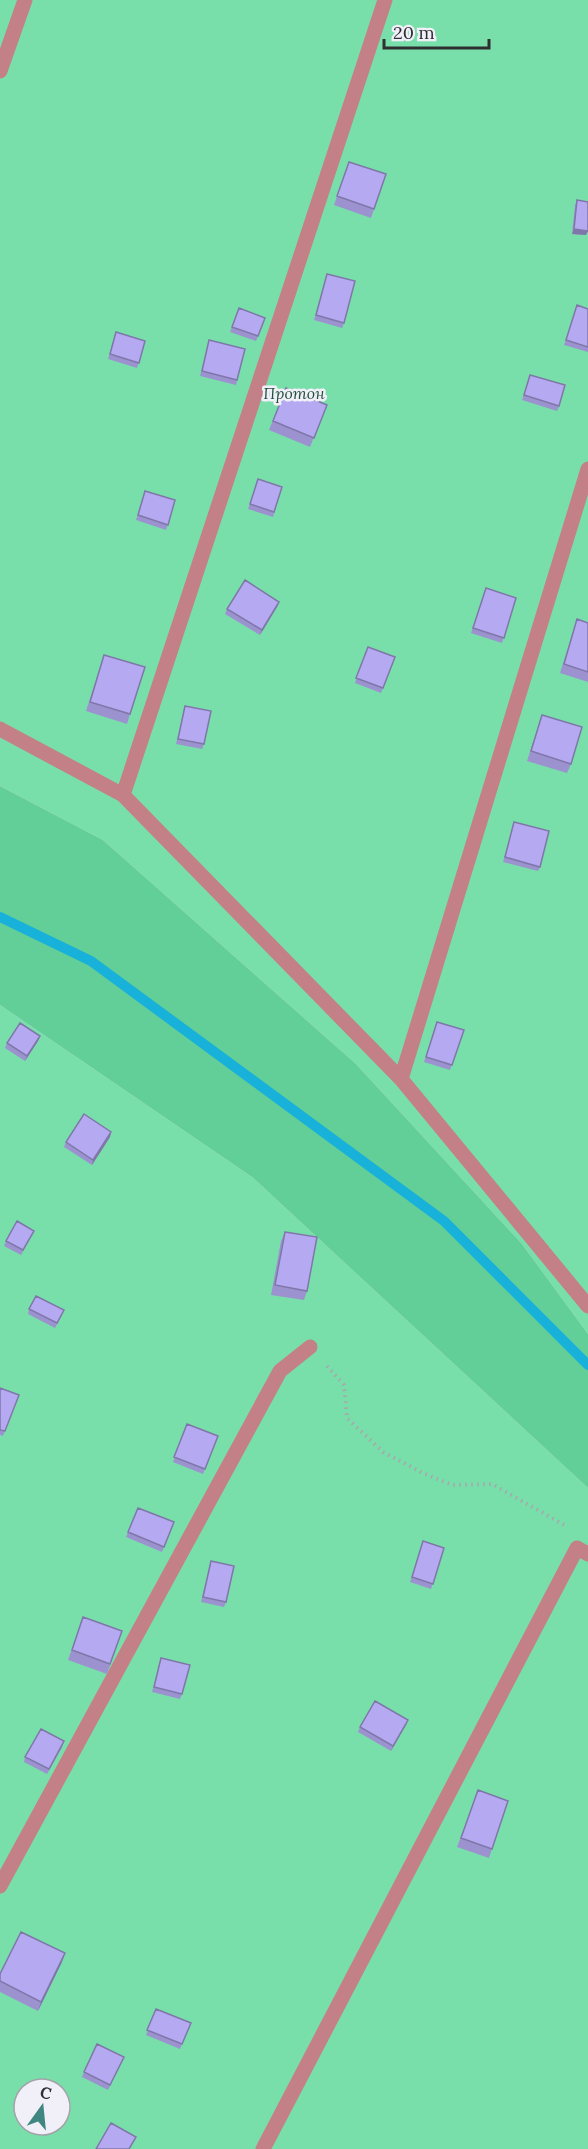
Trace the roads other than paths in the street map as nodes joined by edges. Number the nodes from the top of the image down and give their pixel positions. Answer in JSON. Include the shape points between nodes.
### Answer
{"nodes":[{"id":1,"x":25,"y":0,"type":"edge"},
{"id":2,"x":386,"y":0,"type":"edge"},
{"id":3,"x":0,"y":71,"type":"edge"},
{"id":4,"x":588,"y":469,"type":"edge"},
{"id":5,"x":0,"y":729,"type":"edge"},
{"id":6,"x":123,"y":795,"type":"junction"},
{"id":7,"x":401,"y":1079,"type":"junction"},
{"id":8,"x":588,"y":1306,"type":"edge"},
{"id":9,"x":310,"y":1347,"type":"road end"},
{"id":10,"x":583,"y":1551,"type":"edge"},
{"id":11,"x":0,"y":1886,"type":"edge"},
{"id":12,"x":263,"y":2149,"type":"edge"}],
"edges":[{"from":1,"to":3,"type":"lane"},
{"from":2,"to":6,"type":"lane"},
{"from":4,"to":7,"type":"lane"},
{"from":5,"to":6,"type":"lane"},
{"from":6,"to":7,"type":"lane"},
{"from":7,"to":8,"type":"lane"},
{"from":9,"to":11,"type":"lane","via":[[280,1371]]},
{"from":10,"to":12,"type":"lane"}]}
